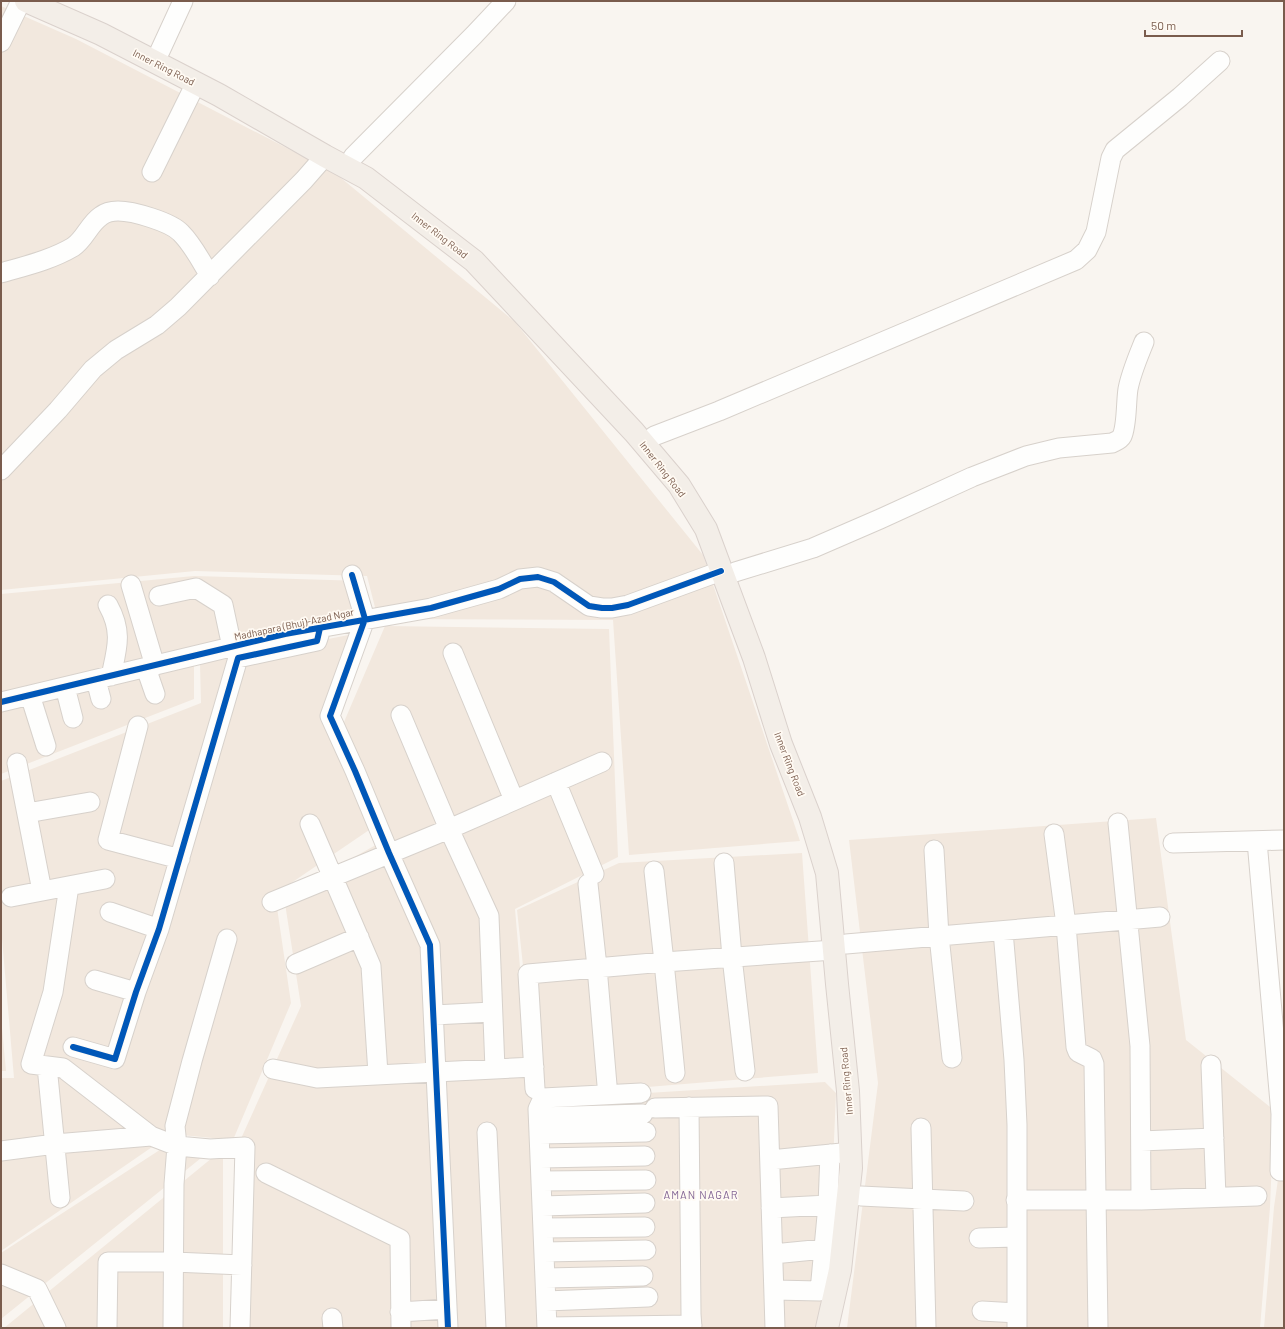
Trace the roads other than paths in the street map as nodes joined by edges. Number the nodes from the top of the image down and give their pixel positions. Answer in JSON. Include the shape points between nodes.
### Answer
{"nodes":[{"id":1,"x":21,"y":1,"type":"edge"},
{"id":2,"x":26,"y":1,"type":"edge"},
{"id":3,"x":57,"y":1,"type":"edge"},
{"id":4,"x":183,"y":1,"type":"edge"},
{"id":5,"x":506,"y":1,"type":"edge"},
{"id":6,"x":1,"y":42,"type":"edge"},
{"id":7,"x":160,"y":51,"type":"junction"},
{"id":8,"x":1220,"y":61,"type":"dead end"},
{"id":9,"x":196,"y":83,"type":"junction"},
{"id":10,"x":325,"y":156,"type":"junction"},
{"id":11,"x":353,"y":156,"type":"junction"},
{"id":12,"x":152,"y":172,"type":"dead end"},
{"id":13,"x":1,"y":273,"type":"edge"},
{"id":14,"x":210,"y":276,"type":"junction"},
{"id":15,"x":1144,"y":342,"type":"dead end"},
{"id":16,"x":654,"y":436,"type":"junction"},
{"id":17,"x":1,"y":470,"type":"edge"},
{"id":18,"x":728,"y":571,"type":"junction"},
{"id":19,"x":352,"y":575,"type":"dead end"},
{"id":20,"x":131,"y":585,"type":"dead end"},
{"id":21,"x":159,"y":596,"type":"dead end"},
{"id":22,"x":108,"y":606,"type":"dead end"},
{"id":23,"x":365,"y":619,"type":"junction"},
{"id":24,"x":320,"y":628,"type":"junction"},
{"id":25,"x":232,"y":647,"type":"junction"},
{"id":26,"x":453,"y":653,"type":"dead end"},
{"id":27,"x":150,"y":667,"type":"junction"},
{"id":28,"x":104,"y":678,"type":"junction"},
{"id":29,"x":65,"y":687,"type":"junction"},
{"id":30,"x":155,"y":694,"type":"dead end"},
{"id":31,"x":30,"y":695,"type":"junction"},
{"id":32,"x":101,"y":699,"type":"dead end"},
{"id":33,"x":1,"y":702,"type":"edge"},
{"id":34,"x":401,"y":715,"type":"dead end"},
{"id":35,"x":73,"y":718,"type":"dead end"},
{"id":36,"x":138,"y":726,"type":"dead end"},
{"id":37,"x":46,"y":746,"type":"dead end"},
{"id":38,"x":17,"y":762,"type":"dead end"},
{"id":39,"x":602,"y":762,"type":"dead end"},
{"id":40,"x":556,"y":782,"type":"junction"},
{"id":41,"x":514,"y":800,"type":"junction"},
{"id":42,"x":90,"y":802,"type":"dead end"},
{"id":43,"x":27,"y":813,"type":"junction"},
{"id":44,"x":1118,"y":823,"type":"dead end"},
{"id":45,"x":310,"y":824,"type":"dead end"},
{"id":46,"x":449,"y":829,"type":"junction"},
{"id":47,"x":1054,"y":834,"type":"dead end"},
{"id":48,"x":1284,"y":840,"type":"edge"},
{"id":49,"x":1257,"y":841,"type":"junction"},
{"id":50,"x":1173,"y":843,"type":"dead end"},
{"id":51,"x":934,"y":850,"type":"dead end"},
{"id":52,"x":389,"y":853,"type":"junction"},
{"id":53,"x":180,"y":859,"type":"junction"},
{"id":54,"x":724,"y":863,"type":"dead end"},
{"id":55,"x":654,"y":871,"type":"dead end"},
{"id":56,"x":333,"y":876,"type":"junction"},
{"id":57,"x":105,"y":879,"type":"dead end"},
{"id":58,"x":69,"y":886,"type":"junction"},
{"id":59,"x":42,"y":892,"type":"junction"},
{"id":60,"x":11,"y":897,"type":"dead end"},
{"id":61,"x":272,"y":902,"type":"dead end"},
{"id":62,"x":110,"y":912,"type":"dead end"},
{"id":63,"x":1160,"y":917,"type":"dead end"},
{"id":64,"x":1128,"y":920,"type":"junction"},
{"id":65,"x":1066,"y":925,"type":"junction"},
{"id":66,"x":159,"y":929,"type":"junction"},
{"id":67,"x":1003,"y":931,"type":"junction"},
{"id":68,"x":939,"y":936,"type":"junction"},
{"id":69,"x":359,"y":937,"type":"junction"},
{"id":70,"x":227,"y":940,"type":"dead end"},
{"id":71,"x":840,"y":947,"type":"junction"},
{"id":72,"x":732,"y":957,"type":"junction"},
{"id":73,"x":664,"y":962,"type":"junction"},
{"id":74,"x":296,"y":964,"type":"dead end"},
{"id":75,"x":597,"y":967,"type":"junction"},
{"id":76,"x":95,"y":980,"type":"dead end"},
{"id":77,"x":136,"y":992,"type":"junction"},
{"id":78,"x":492,"y":1012,"type":"junction"},
{"id":79,"x":434,"y":1015,"type":"junction"},
{"id":80,"x":73,"y":1047,"type":"dead end"},
{"id":81,"x":952,"y":1058,"type":"dead end"},
{"id":82,"x":1212,"y":1065,"type":"dead end"},
{"id":83,"x":47,"y":1066,"type":"junction"},
{"id":84,"x":534,"y":1067,"type":"junction"},
{"id":85,"x":273,"y":1069,"type":"dead end"},
{"id":86,"x":495,"y":1069,"type":"junction"},
{"id":87,"x":745,"y":1071,"type":"dead end"},
{"id":88,"x":436,"y":1072,"type":"junction"},
{"id":89,"x":675,"y":1073,"type":"dead end"},
{"id":90,"x":378,"y":1074,"type":"junction"},
{"id":91,"x":607,"y":1084,"type":"dead end"},
{"id":92,"x":535,"y":1089,"type":"dead end"},
{"id":93,"x":641,"y":1093,"type":"dead end"},
{"id":94,"x":689,"y":1107,"type":"junction"},
{"id":95,"x":1283,"y":1114,"type":"edge"},
{"id":96,"x":539,"y":1126,"type":"junction"},
{"id":97,"x":921,"y":1128,"type":"dead end"},
{"id":98,"x":487,"y":1132,"type":"dead end"},
{"id":99,"x":151,"y":1136,"type":"junction"},
{"id":100,"x":1214,"y":1138,"type":"junction"},
{"id":101,"x":1141,"y":1141,"type":"junction"},
{"id":102,"x":55,"y":1144,"type":"junction"},
{"id":103,"x":177,"y":1146,"type":"junction"},
{"id":104,"x":1,"y":1151,"type":"edge"},
{"id":105,"x":840,"y":1153,"type":"junction"},
{"id":106,"x":645,"y":1156,"type":"dead end"},
{"id":107,"x":540,"y":1158,"type":"junction"},
{"id":108,"x":770,"y":1160,"type":"junction"},
{"id":109,"x":1284,"y":1171,"type":"edge"},
{"id":110,"x":266,"y":1173,"type":"dead end"},
{"id":111,"x":646,"y":1180,"type":"dead end"},
{"id":112,"x":541,"y":1181,"type":"junction"},
{"id":113,"x":861,"y":1196,"type":"junction"},
{"id":114,"x":1257,"y":1196,"type":"dead end"},
{"id":115,"x":1216,"y":1197,"type":"junction"},
{"id":116,"x":60,"y":1198,"type":"dead end"},
{"id":117,"x":924,"y":1199,"type":"junction"},
{"id":118,"x":1016,"y":1200,"type":"junction"},
{"id":119,"x":1096,"y":1200,"type":"junction"},
{"id":120,"x":1141,"y":1200,"type":"junction"},
{"id":121,"x":964,"y":1201,"type":"dead end"},
{"id":122,"x":646,"y":1203,"type":"dead end"},
{"id":123,"x":828,"y":1205,"type":"junction"},
{"id":124,"x":542,"y":1206,"type":"junction"},
{"id":125,"x":771,"y":1208,"type":"junction"},
{"id":126,"x":645,"y":1227,"type":"dead end"},
{"id":127,"x":543,"y":1228,"type":"junction"},
{"id":128,"x":1016,"y":1236,"type":"junction"},
{"id":129,"x":979,"y":1238,"type":"dead end"},
{"id":130,"x":824,"y":1249,"type":"junction"},
{"id":131,"x":646,"y":1250,"type":"dead end"},
{"id":132,"x":544,"y":1252,"type":"junction"},
{"id":133,"x":773,"y":1254,"type":"junction"},
{"id":134,"x":174,"y":1262,"type":"junction"},
{"id":135,"x":242,"y":1265,"type":"junction"},
{"id":136,"x":1,"y":1274,"type":"edge"},
{"id":137,"x":643,"y":1276,"type":"dead end"},
{"id":138,"x":545,"y":1278,"type":"junction"},
{"id":139,"x":774,"y":1290,"type":"junction"},
{"id":140,"x":648,"y":1297,"type":"dead end"},
{"id":141,"x":546,"y":1301,"type":"junction"},
{"id":142,"x":447,"y":1309,"type":"junction"},
{"id":143,"x":982,"y":1311,"type":"dead end"},
{"id":144,"x":401,"y":1320,"type":"edge"},
{"id":145,"x":1017,"y":1320,"type":"edge"},
{"id":146,"x":547,"y":1327,"type":"edge"},
{"id":147,"x":692,"y":1327,"type":"edge"},
{"id":148,"x":56,"y":1328,"type":"edge"},
{"id":149,"x":107,"y":1328,"type":"edge"},
{"id":150,"x":173,"y":1328,"type":"edge"},
{"id":151,"x":240,"y":1328,"type":"edge"},
{"id":152,"x":448,"y":1328,"type":"edge"},
{"id":153,"x":496,"y":1328,"type":"edge"},
{"id":154,"x":775,"y":1328,"type":"edge"},
{"id":155,"x":827,"y":1328,"type":"edge"},
{"id":156,"x":840,"y":1328,"type":"edge"},
{"id":157,"x":926,"y":1328,"type":"edge"},
{"id":158,"x":1098,"y":1328,"type":"edge"}],
"edges":[{"from":1,"to":6,"type":"street"},
{"from":2,"to":9,"type":"main road","name":"Inner Ring Road","via":[[101,34]]},
{"from":3,"to":7,"type":"main road","name":"Inner Ring Road","via":[[107,23]]},
{"from":4,"to":7,"type":"street"},
{"from":5,"to":11,"type":"street"},
{"from":7,"to":11,"type":"main road","name":"Inner Ring Road","via":[[225,84]]},
{"from":8,"to":16,"type":"street","via":[[1115,150],[1111,158],[1096,232],[1087,250],[1076,260]]},
{"from":9,"to":10,"type":"main road","name":"Inner Ring Road"},
{"from":9,"to":12,"type":"street"},
{"from":10,"to":14,"type":"street"},
{"from":10,"to":18,"type":"main road","name":"Inner Ring Road","via":[[366,178],[474,261],[634,432],[679,485]]},
{"from":11,"to":16,"type":"main road","name":"Inner Ring Road","via":[[374,168],[482,252]]},
{"from":13,"to":14,"type":"street","via":[[60,254],[84,237],[100,216],[118,211],[134,213],[180,231]]},
{"from":14,"to":17,"type":"street","via":[[157,325],[116,350],[93,369]]},
{"from":15,"to":18,"type":"street","name":"Madhapara (Bhuj)-Azad Ngar","via":[[1132,374],[1124,428],[1119,440],[1112,443],[1059,448],[1026,456],[972,477],[813,548]]},
{"from":16,"to":18,"type":"main road","name":"Inner Ring Road","via":[[689,478],[717,523]]},
{"from":18,"to":23,"type":"street","name":"Madhapara (Bhuj)-Azad Ngar","via":[[628,605],[612,608],[589,606],[554,582],[538,576],[520,579],[499,589],[431,608]]},
{"from":18,"to":71,"type":"main road","name":"Inner Ring Road","via":[[765,654],[793,740],[822,813],[839,870]]},
{"from":19,"to":23,"type":"street"},
{"from":20,"to":27,"type":"street"},
{"from":21,"to":25,"type":"street","via":[[196,588],[223,605]]},
{"from":22,"to":28,"type":"street","via":[[114,615],[118,634],[117,646]]},
{"from":23,"to":24,"type":"street","name":"Madhapara (Bhuj)-Azad Ngar"},
{"from":23,"to":52,"type":"street","via":[[330,716]]},
{"from":24,"to":25,"type":"street","name":"Madhapara (Bhuj)-Azad Ngar"},
{"from":24,"to":53,"type":"street","via":[[317,641],[238,658]]},
{"from":25,"to":27,"type":"street","name":"Madhapara (Bhuj)-Azad Ngar"},
{"from":26,"to":41,"type":"street"},
{"from":27,"to":28,"type":"street","name":"Madhapara (Bhuj)-Azad Ngar"},
{"from":27,"to":30,"type":"street"},
{"from":28,"to":29,"type":"street","name":"Madhapara (Bhuj)-Azad Ngar"},
{"from":28,"to":32,"type":"street"},
{"from":29,"to":31,"type":"street","name":"Madhapara (Bhuj)-Azad Ngar"},
{"from":29,"to":35,"type":"street"},
{"from":31,"to":33,"type":"street","name":"Madhapara (Bhuj)-Azad Ngar"},
{"from":31,"to":37,"type":"street"},
{"from":34,"to":46,"type":"street"},
{"from":36,"to":53,"type":"street","via":[[108,840]]},
{"from":38,"to":43,"type":"street"},
{"from":39,"to":40,"type":"street"},
{"from":40,"to":41,"type":"street"},
{"from":40,"to":75,"type":"street","via":[[591,879]]},
{"from":41,"to":46,"type":"street"},
{"from":42,"to":43,"type":"street"},
{"from":43,"to":59,"type":"street"},
{"from":44,"to":64,"type":"street"},
{"from":45,"to":56,"type":"street"},
{"from":46,"to":52,"type":"street"},
{"from":46,"to":78,"type":"street","via":[[489,916]]},
{"from":47,"to":65,"type":"street"},
{"from":48,"to":49,"type":"street"},
{"from":49,"to":50,"type":"street"},
{"from":49,"to":95,"type":"street"},
{"from":51,"to":68,"type":"street"},
{"from":52,"to":56,"type":"street"},
{"from":52,"to":79,"type":"street","via":[[430,945]]},
{"from":53,"to":66,"type":"street"},
{"from":54,"to":72,"type":"street"},
{"from":55,"to":73,"type":"street"},
{"from":56,"to":61,"type":"street"},
{"from":56,"to":69,"type":"street"},
{"from":57,"to":58,"type":"street"},
{"from":58,"to":59,"type":"street"},
{"from":58,"to":83,"type":"street","via":[[53,992],[31,1064]]},
{"from":59,"to":60,"type":"street"},
{"from":62,"to":66,"type":"street"},
{"from":63,"to":64,"type":"street"},
{"from":64,"to":65,"type":"street"},
{"from":64,"to":101,"type":"street","via":[[1140,1046]]},
{"from":65,"to":67,"type":"street"},
{"from":65,"to":119,"type":"street","via":[[1076,1047],[1078,1052],[1092,1059],[1094,1064]]},
{"from":66,"to":77,"type":"street"},
{"from":67,"to":68,"type":"street"},
{"from":67,"to":118,"type":"street","via":[[1014,1060],[1017,1125]]},
{"from":68,"to":71,"type":"street"},
{"from":68,"to":81,"type":"street"},
{"from":69,"to":74,"type":"street"},
{"from":69,"to":90,"type":"street","via":[[371,966]]},
{"from":70,"to":103,"type":"street","via":[[175,1126]]},
{"from":71,"to":72,"type":"street"},
{"from":71,"to":105,"type":"main road","name":"Inner Ring Road","via":[[848,1091]]},
{"from":71,"to":113,"type":"main road","name":"Inner Ring Road","via":[[861,1090],[864,1169]]},
{"from":72,"to":73,"type":"street"},
{"from":72,"to":87,"type":"street"},
{"from":73,"to":75,"type":"street"},
{"from":73,"to":89,"type":"street"},
{"from":75,"to":84,"type":"street","via":[[528,974]]},
{"from":75,"to":91,"type":"street"},
{"from":76,"to":77,"type":"street"},
{"from":77,"to":80,"type":"street","via":[[115,1059]]},
{"from":78,"to":79,"type":"street"},
{"from":78,"to":86,"type":"street"},
{"from":79,"to":88,"type":"street"},
{"from":82,"to":100,"type":"street"},
{"from":83,"to":99,"type":"street","via":[[63,1068]]},
{"from":83,"to":102,"type":"street"},
{"from":84,"to":86,"type":"street"},
{"from":84,"to":92,"type":"street"},
{"from":85,"to":90,"type":"street","via":[[317,1078]]},
{"from":86,"to":88,"type":"street"},
{"from":88,"to":90,"type":"street"},
{"from":88,"to":142,"type":"street"},
{"from":93,"to":96,"type":"street","via":[[543,1098],[538,1109]]},
{"from":94,"to":96,"type":"street","via":[[648,1118]]},
{"from":94,"to":108,"type":"street","via":[[768,1106]]},
{"from":94,"to":147,"type":"street"},
{"from":95,"to":109,"type":"street","via":[[1280,1171]]},
{"from":96,"to":107,"type":"street"},
{"from":97,"to":117,"type":"street"},
{"from":98,"to":153,"type":"street"},
{"from":99,"to":102,"type":"street"},
{"from":99,"to":103,"type":"street"},
{"from":100,"to":101,"type":"street"},
{"from":100,"to":115,"type":"street"},
{"from":101,"to":120,"type":"street"},
{"from":102,"to":104,"type":"street"},
{"from":102,"to":116,"type":"street"},
{"from":103,"to":134,"type":"street","via":[[174,1184]]},
{"from":103,"to":135,"type":"street","via":[[210,1150],[245,1147]]},
{"from":105,"to":108,"type":"street"},
{"from":105,"to":123,"type":"street"},
{"from":105,"to":155,"type":"main road","name":"Inner Ring Road","via":[[851,1168],[840,1270]]},
{"from":106,"to":107,"type":"street"},
{"from":107,"to":112,"type":"street"},
{"from":108,"to":125,"type":"street"},
{"from":110,"to":144,"type":"street","via":[[400,1239]]},
{"from":111,"to":112,"type":"street"},
{"from":112,"to":124,"type":"street"},
{"from":113,"to":117,"type":"street"},
{"from":113,"to":156,"type":"main road","name":"Inner Ring Road","via":[[852,1272]]},
{"from":114,"to":115,"type":"street"},
{"from":115,"to":120,"type":"street"},
{"from":117,"to":121,"type":"street"},
{"from":117,"to":157,"type":"street"},
{"from":118,"to":119,"type":"street"},
{"from":118,"to":128,"type":"street"},
{"from":119,"to":120,"type":"street"},
{"from":119,"to":158,"type":"street"},
{"from":122,"to":124,"type":"street"},
{"from":123,"to":125,"type":"street"},
{"from":123,"to":130,"type":"street"},
{"from":124,"to":127,"type":"street"},
{"from":125,"to":133,"type":"street"},
{"from":126,"to":127,"type":"street"},
{"from":127,"to":132,"type":"street"},
{"from":128,"to":129,"type":"street"},
{"from":128,"to":145,"type":"street"},
{"from":130,"to":133,"type":"street"},
{"from":130,"to":139,"type":"street","via":[[820,1291]]},
{"from":131,"to":132,"type":"street"},
{"from":132,"to":138,"type":"street"},
{"from":133,"to":139,"type":"street"},
{"from":134,"to":135,"type":"street"},
{"from":134,"to":149,"type":"street","via":[[108,1262]]},
{"from":134,"to":150,"type":"street"},
{"from":135,"to":151,"type":"street"},
{"from":136,"to":148,"type":"street","via":[[37,1289]]},
{"from":137,"to":138,"type":"street"},
{"from":138,"to":141,"type":"street"},
{"from":139,"to":154,"type":"street"},
{"from":140,"to":141,"type":"street"},
{"from":141,"to":146,"type":"street"},
{"from":142,"to":144,"type":"street"},
{"from":142,"to":152,"type":"street"},
{"from":143,"to":145,"type":"street"},
{"from":146,"to":147,"type":"street"}]}
